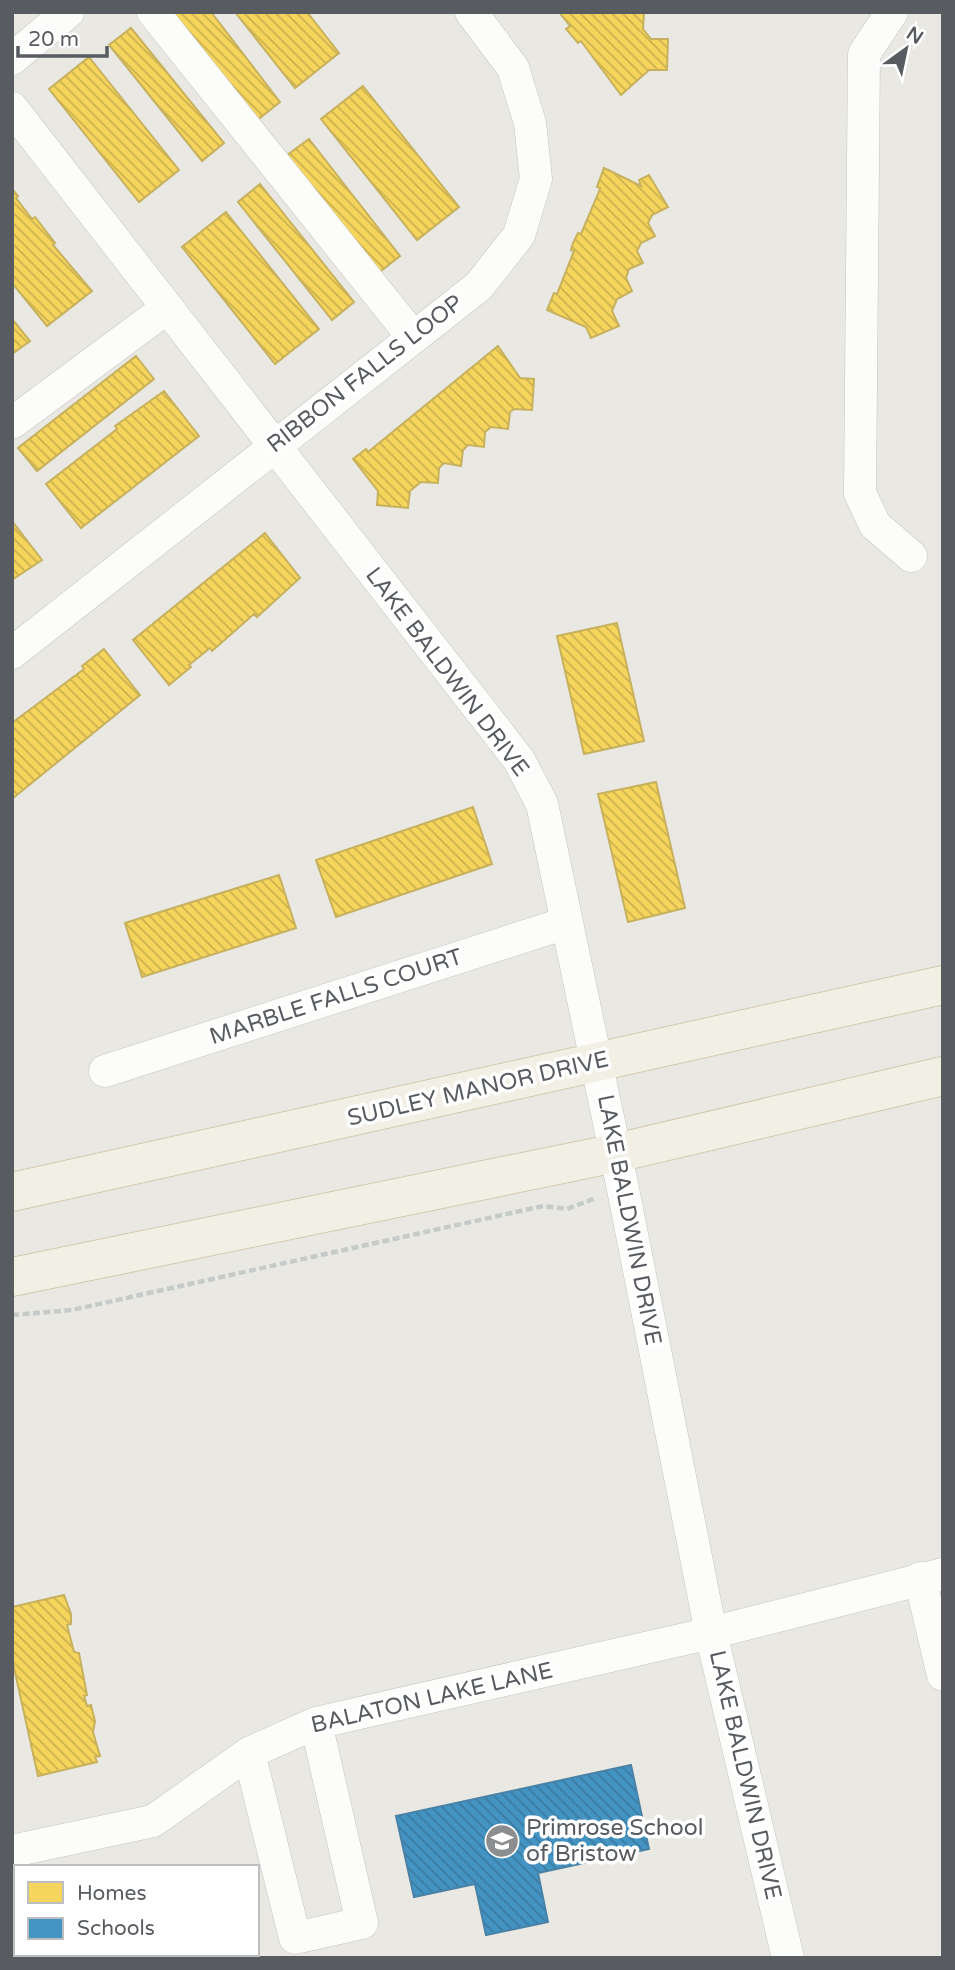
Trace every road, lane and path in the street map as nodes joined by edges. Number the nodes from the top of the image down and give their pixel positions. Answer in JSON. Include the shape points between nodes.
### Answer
{"nodes":[{"id":1,"x":68,"y":12,"type":"edge"},
{"id":2,"x":153,"y":12,"type":"edge"},
{"id":3,"x":471,"y":12,"type":"edge"},
{"id":4,"x":892,"y":12,"type":"edge"},
{"id":5,"x":12,"y":59,"type":"edge"},
{"id":6,"x":12,"y":108,"type":"edge"},
{"id":7,"x":167,"y":308,"type":"junction"},
{"id":8,"x":413,"y":337,"type":"junction"},
{"id":9,"x":13,"y":420,"type":"edge"},
{"id":10,"x":273,"y":445,"type":"junction"},
{"id":11,"x":911,"y":556,"type":"dead end"},
{"id":12,"x":12,"y":653,"type":"edge"},
{"id":13,"x":566,"y":923,"type":"junction"},
{"id":14,"x":943,"y":985,"type":"edge"},
{"id":15,"x":597,"y":1062,"type":"junction"},
{"id":16,"x":105,"y":1071,"type":"dead end"},
{"id":17,"x":943,"y":1076,"type":"edge"},
{"id":18,"x":616,"y":1153,"type":"junction"},
{"id":19,"x":12,"y":1192,"type":"edge"},
{"id":20,"x":567,"y":1209,"type":"dead end"},
{"id":21,"x":12,"y":1277,"type":"edge"},
{"id":22,"x":12,"y":1315,"type":"edge"},
{"id":23,"x":931,"y":1576,"type":"edge"},
{"id":24,"x":711,"y":1633,"type":"junction"},
{"id":25,"x":943,"y":1675,"type":"edge"},
{"id":26,"x":316,"y":1723,"type":"junction"},
{"id":27,"x":249,"y":1753,"type":"junction"},
{"id":28,"x":12,"y":1851,"type":"edge"},
{"id":29,"x":788,"y":1958,"type":"edge"}],
"edges":[{"from":1,"to":5,"type":"street"},
{"from":2,"to":8,"type":"street"},
{"from":3,"to":8,"type":"street","name":"RIBBON FALLS LOOP","via":[[513,68],[530,123],[536,179],[519,235],[479,286]]},
{"from":4,"to":11,"type":"street","via":[[864,54],[860,493],[875,525]]},
{"from":6,"to":7,"type":"street","name":"LAKE BALDWIN DRIVE"},
{"from":7,"to":9,"type":"street"},
{"from":7,"to":10,"type":"street","name":"LAKE BALDWIN DRIVE"},
{"from":8,"to":10,"type":"street","name":"RIBBON FALLS LOOP"},
{"from":10,"to":12,"type":"street","name":"RIBBON FALLS LOOP"},
{"from":10,"to":13,"type":"street","name":"LAKE BALDWIN DRIVE","via":[[519,760],[542,804]]},
{"from":13,"to":15,"type":"street","name":"LAKE BALDWIN DRIVE"},
{"from":13,"to":16,"type":"street","name":"MARBLE FALLS COURT"},
{"from":14,"to":15,"type":"main road","name":"SUDLEY MANOR DRIVE"},
{"from":15,"to":18,"type":"street","name":"LAKE BALDWIN DRIVE"},
{"from":15,"to":19,"type":"main road","name":"SUDLEY MANOR DRIVE"},
{"from":17,"to":18,"type":"main road"},
{"from":18,"to":21,"type":"main road"},
{"from":18,"to":24,"type":"street","name":"LAKE BALDWIN DRIVE"},
{"from":20,"to":22,"type":"path","via":[[543,1206],[72,1310]]},
{"from":23,"to":24,"type":"street","name":"BALATON LAKE LANE"},
{"from":23,"to":25,"type":"street"},
{"from":24,"to":26,"type":"street","name":"BALATON LAKE LANE"},
{"from":24,"to":29,"type":"street","name":"LAKE BALDWIN DRIVE"},
{"from":26,"to":27,"type":"street","name":"BALATON LAKE LANE"},
{"from":26,"to":27,"type":"street","via":[[362,1923],[295,1938]]},
{"from":27,"to":28,"type":"street","name":"BALATON LAKE LANE","via":[[153,1821]]}]}
